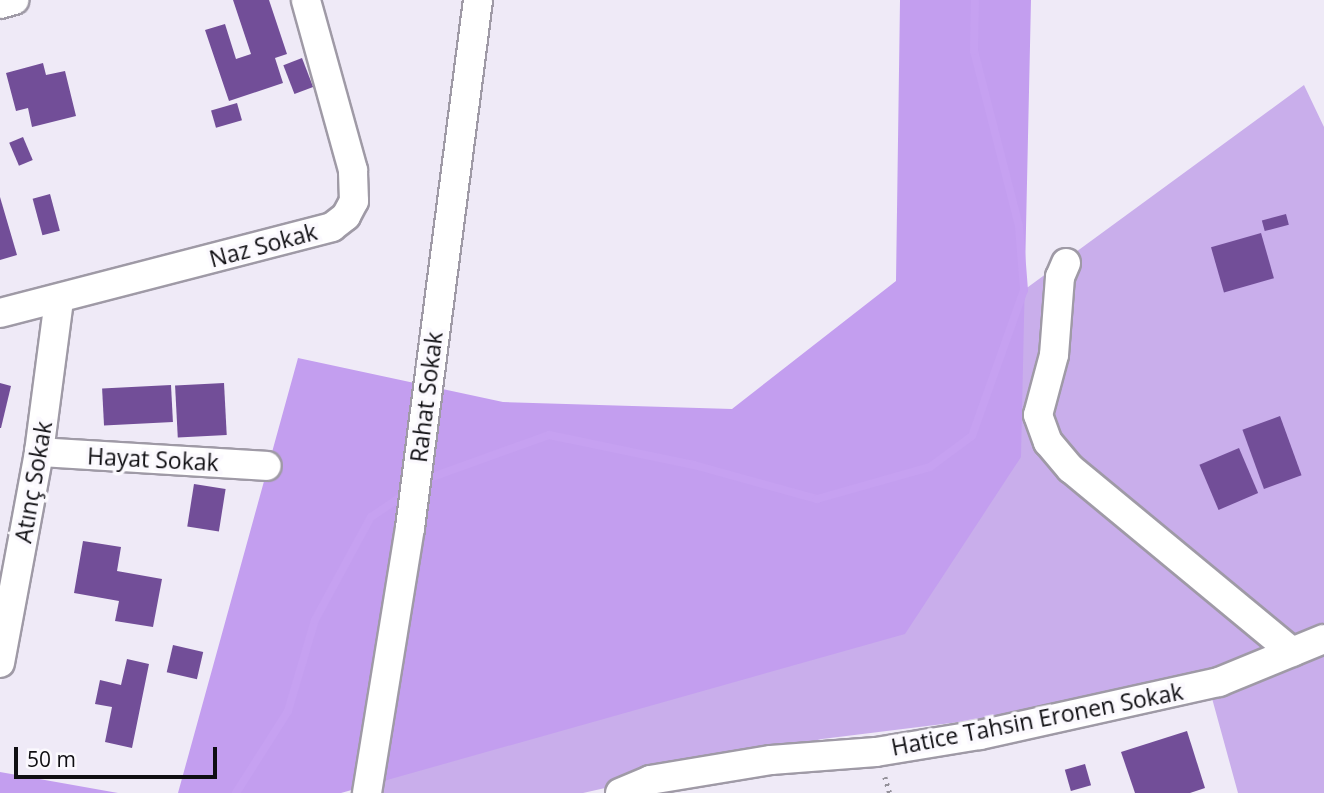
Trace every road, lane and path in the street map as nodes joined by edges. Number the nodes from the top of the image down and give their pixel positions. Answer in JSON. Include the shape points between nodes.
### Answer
{"nodes":[{"id":1,"x":14,"y":0,"type":"edge"},
{"id":2,"x":306,"y":0,"type":"edge"},
{"id":3,"x":478,"y":0,"type":"edge"},
{"id":4,"x":0,"y":4,"type":"edge"},
{"id":5,"x":1066,"y":262,"type":"dead end"},
{"id":6,"x":59,"y":300,"type":"junction"},
{"id":7,"x":0,"y":313,"type":"edge"},
{"id":8,"x":39,"y":452,"type":"junction"},
{"id":9,"x":267,"y":466,"type":"dead end"},
{"id":10,"x":1324,"y":639,"type":"edge"},
{"id":11,"x":1292,"y":652,"type":"junction"},
{"id":12,"x":0,"y":663,"type":"edge"},
{"id":13,"x":367,"y":793,"type":"edge"},
{"id":14,"x":620,"y":793,"type":"edge"}],
"edges":[{"from":1,"to":4,"type":"street"},
{"from":2,"to":6,"type":"street","name":"Naz Sokak","via":[[353,170],[354,201],[346,216],[332,227]]},
{"from":3,"to":13,"type":"street","name":"Rahat Sokak","via":[[410,528]]},
{"from":5,"to":11,"type":"street","via":[[1060,277],[1054,355],[1038,415],[1048,442],[1071,468]]},
{"from":6,"to":7,"type":"street","name":"Naz Sokak"},
{"from":6,"to":8,"type":"street","name":"Atınç Sokak"},
{"from":8,"to":9,"type":"street","name":"Hayat Sokak"},
{"from":8,"to":12,"type":"street","name":"Atınç Sokak"},
{"from":10,"to":11,"type":"street","name":"Hatice Tahsin Eronen Sokak"},
{"from":11,"to":14,"type":"street","name":"Hatice Tahsin Eronen Sokak","via":[[1219,682],[981,735],[876,752],[771,760],[650,780]]}]}
